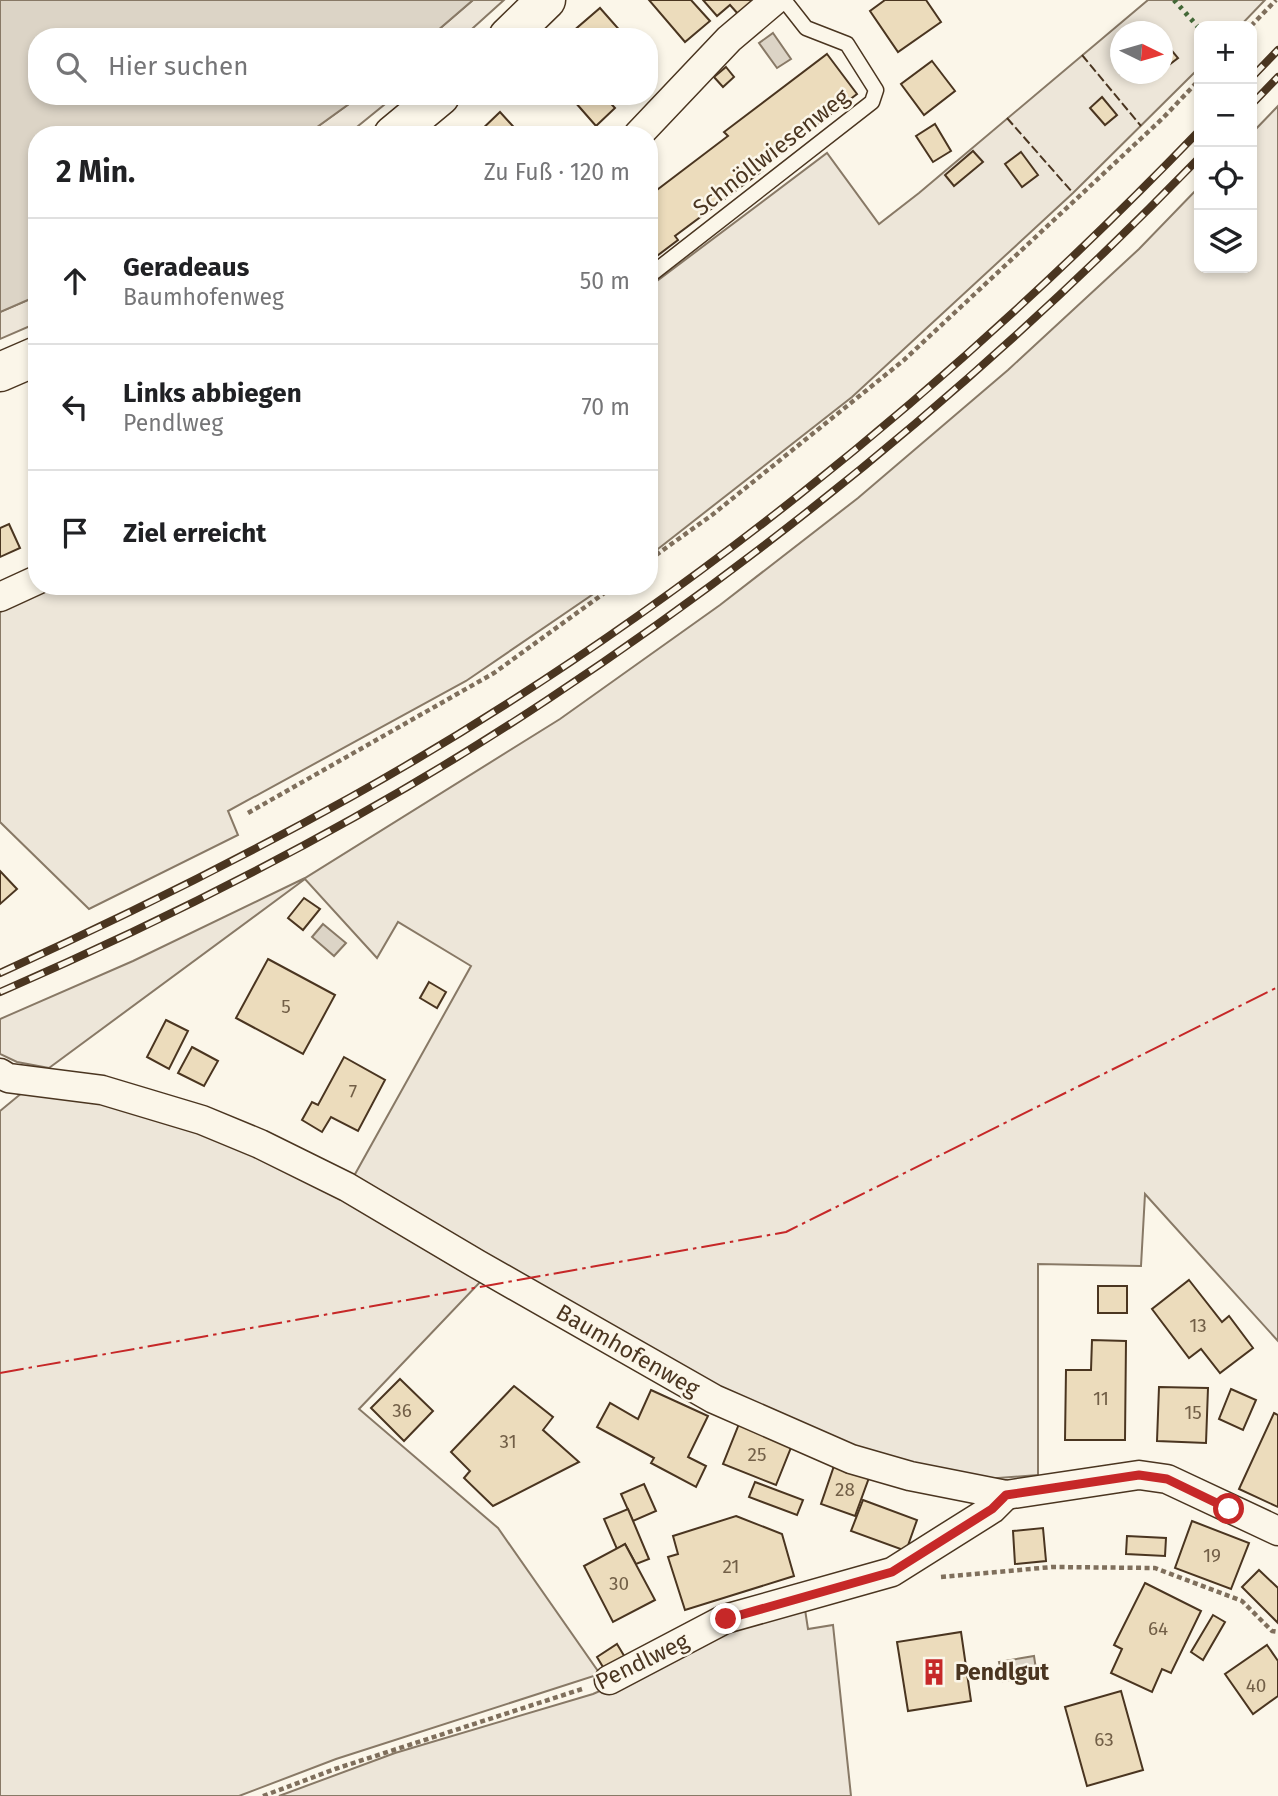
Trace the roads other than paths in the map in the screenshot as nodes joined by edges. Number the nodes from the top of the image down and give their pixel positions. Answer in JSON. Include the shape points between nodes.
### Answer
{"nodes":[{"id":1,"x":545,"y":0,"type":"edge"},
{"id":2,"x":775,"y":0,"type":"edge"},
{"id":3,"x":784,"y":0,"type":"edge"},
{"id":4,"x":517,"y":28,"type":"edge"},
{"id":5,"x":429,"y":105,"type":"edge"},
{"id":6,"x":404,"y":126,"type":"edge"},
{"id":7,"x":647,"y":126,"type":"edge"},
{"id":8,"x":658,"y":269,"type":"edge"},
{"id":9,"x":28,"y":360,"type":"edge"},
{"id":10,"x":0,"y":372,"type":"edge"},
{"id":11,"x":28,"y":584,"type":"edge"},
{"id":12,"x":0,"y":597,"type":"edge"},
{"id":13,"x":0,"y":1073,"type":"edge"},
{"id":14,"x":1006,"y":1495,"type":"junction"},
{"id":15,"x":1278,"y":1531,"type":"edge"},
{"id":16,"x":609,"y":1680,"type":"road end"}],
"edges":[{"from":1,"to":4,"type":"main road"},
{"from":2,"to":7,"type":"street","via":[[729,39]]},
{"from":3,"to":8,"type":"lane","name":"Schnöllwiesenweg","via":[[806,28],[847,44],[876,90],[872,102]]},
{"from":5,"to":6,"type":"main road"},
{"from":9,"to":10,"type":"main road"},
{"from":11,"to":12,"type":"street"},
{"from":13,"to":14,"type":"street","name":"Baumhofenweg","via":[[8,1078],[102,1090],[260,1143],[346,1187],[714,1399],[851,1459]]},
{"from":14,"to":15,"type":"street","name":"Baumhofenweg","via":[[1139,1475],[1167,1479]]},
{"from":14,"to":16,"type":"street","name":"Pendlweg","via":[[992,1509],[892,1572],[726,1619]]}]}
